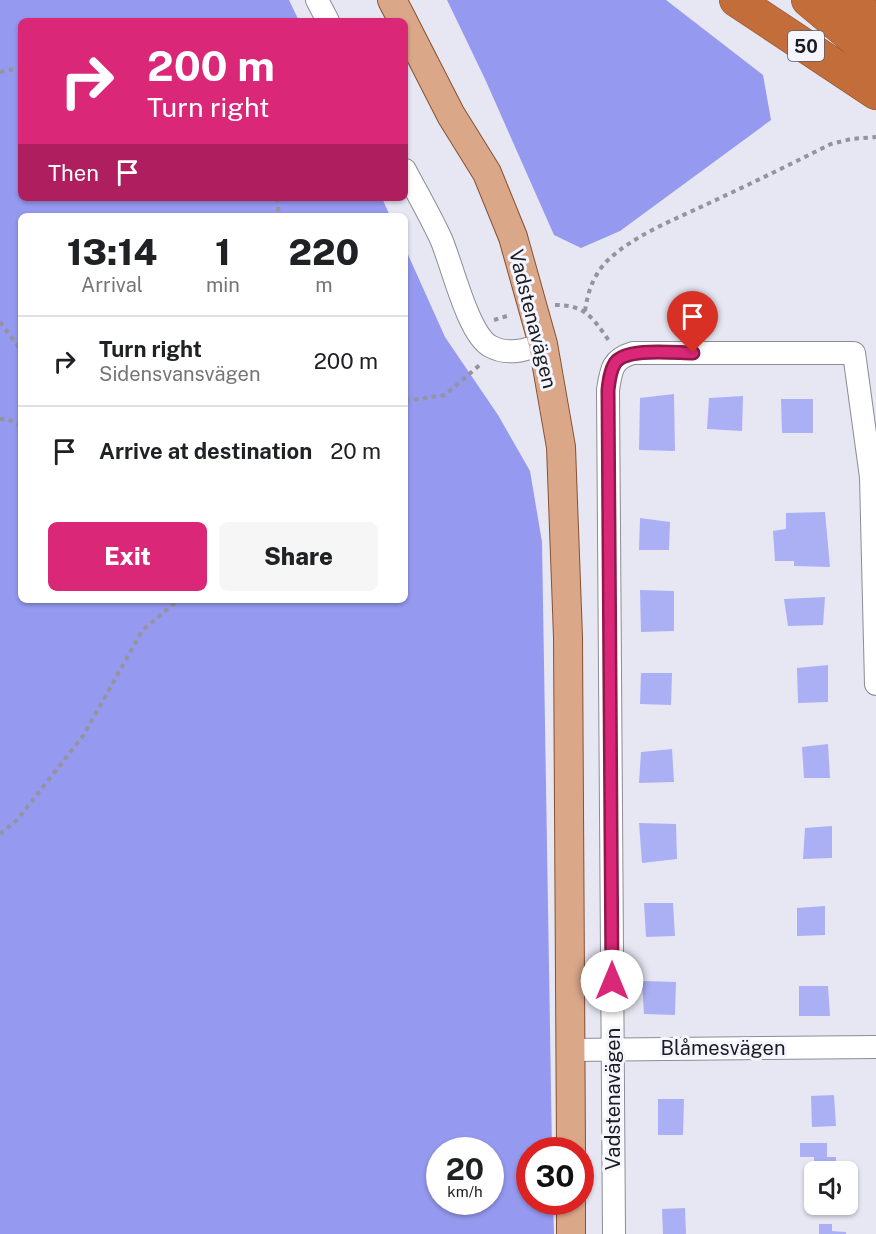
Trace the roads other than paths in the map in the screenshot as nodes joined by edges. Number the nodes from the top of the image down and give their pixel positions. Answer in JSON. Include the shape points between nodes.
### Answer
{"nodes":[{"id":1,"x":317,"y":0,"type":"edge"},
{"id":2,"x":392,"y":0,"type":"edge"},
{"id":3,"x":736,"y":0,"type":"edge"},
{"id":4,"x":808,"y":0,"type":"edge"},
{"id":5,"x":849,"y":0,"type":"edge"},
{"id":6,"x":870,"y":0,"type":"edge"},
{"id":7,"x":876,"y":8,"type":"edge"},
{"id":8,"x":326,"y":18,"type":"edge"},
{"id":9,"x":401,"y":18,"type":"edge"},
{"id":10,"x":876,"y":22,"type":"edge"},
{"id":11,"x":408,"y":31,"type":"edge"},
{"id":12,"x":876,"y":57,"type":"edge"},
{"id":13,"x":876,"y":93,"type":"edge"},
{"id":14,"x":408,"y":176,"type":"edge"},
{"id":15,"x":534,"y":347,"type":"junction"},
{"id":16,"x":876,"y":684,"type":"edge"},
{"id":17,"x":876,"y":1047,"type":"edge"},
{"id":18,"x":612,"y":1049,"type":"junction"},
{"id":19,"x":570,"y":1050,"type":"junction"},
{"id":20,"x":571,"y":1137,"type":"edge"},
{"id":21,"x":571,"y":1215,"type":"edge"},
{"id":22,"x":571,"y":1234,"type":"edge"},
{"id":23,"x":614,"y":1234,"type":"edge"}],
"edges":[{"from":1,"to":8,"type":"street"},
{"from":2,"to":9,"type":"main road"},
{"from":3,"to":13,"type":"highway","number":"50"},
{"from":4,"to":12,"type":"highway","number":"50"},
{"from":5,"to":10,"type":"highway"},
{"from":6,"to":7,"type":"highway"},
{"from":11,"to":15,"type":"main road","name":"Vadstenavägen","via":[[451,115],[487,173],[513,237]]},
{"from":14,"to":15,"type":"street","via":[[441,240],[473,326],[483,342],[504,351]]},
{"from":15,"to":19,"type":"main road","name":"Vadstenavägen","via":[[561,447],[568,637]]},
{"from":16,"to":18,"type":"street","name":"Vadstenavägen","via":[[871,477],[854,353],[633,353],[622,357],[610,374],[608,390]]},
{"from":17,"to":18,"type":"street","name":"Blåmesvägen"},
{"from":18,"to":19,"type":"street","name":"Blåmesvägen"},
{"from":18,"to":23,"type":"street","name":"Vadstenavägen"},
{"from":19,"to":20,"type":"main road","name":"Vadstenavägen"},
{"from":21,"to":22,"type":"main road"}]}
